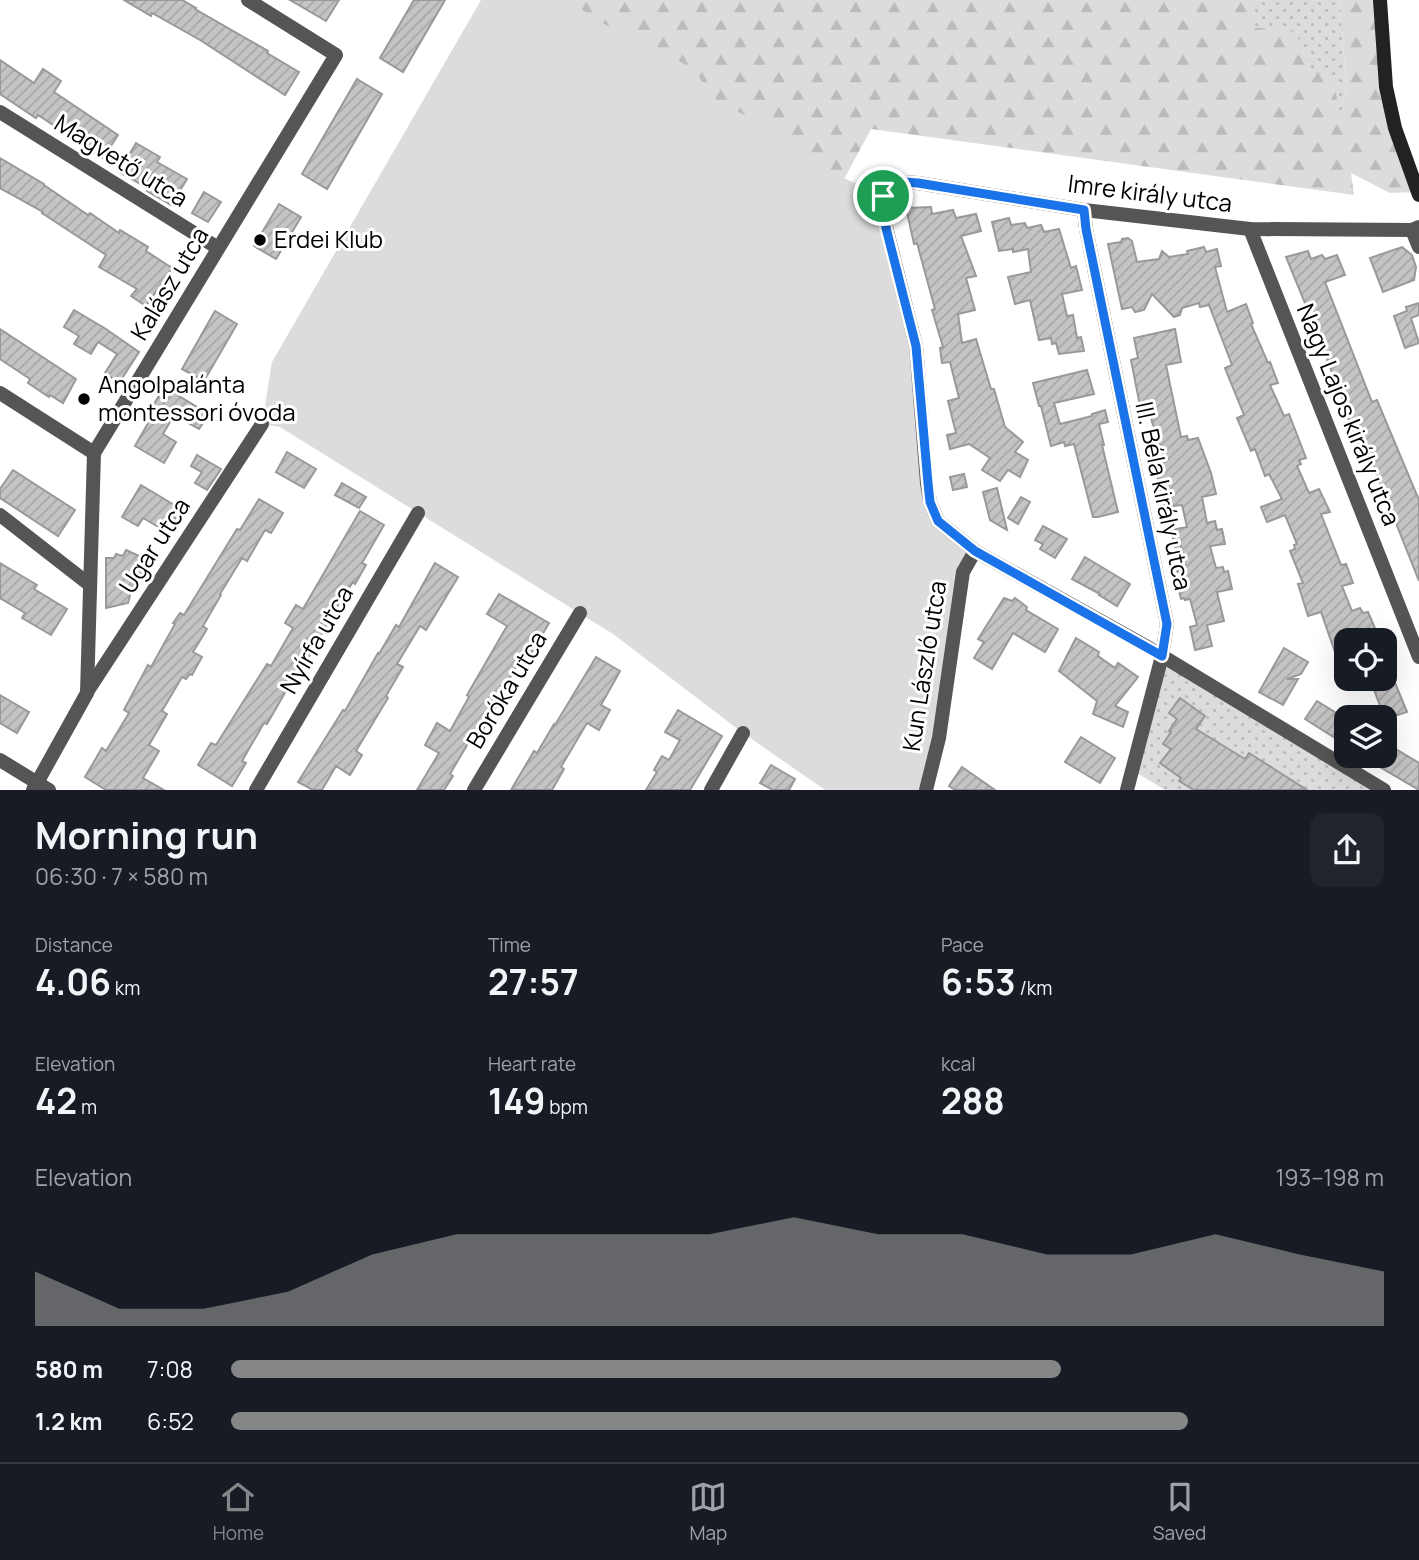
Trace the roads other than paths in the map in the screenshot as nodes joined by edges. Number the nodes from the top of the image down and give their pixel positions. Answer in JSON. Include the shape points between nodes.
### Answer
{"nodes":[{"id":1,"x":248,"y":0,"type":"edge"},
{"id":2,"x":1380,"y":0,"type":"edge"},
{"id":3,"x":0,"y":112,"type":"edge"},
{"id":4,"x":1419,"y":195,"type":"edge"},
{"id":5,"x":1084,"y":210,"type":"junction"},
{"id":6,"x":1416,"y":228,"type":"edge"},
{"id":7,"x":1250,"y":229,"type":"junction"},
{"id":8,"x":1419,"y":247,"type":"edge"},
{"id":9,"x":218,"y":248,"type":"junction"},
{"id":10,"x":0,"y":393,"type":"edge"},
{"id":11,"x":262,"y":424,"type":"dead end"},
{"id":12,"x":94,"y":453,"type":"junction"},
{"id":13,"x":418,"y":513,"type":"dead end"},
{"id":14,"x":0,"y":516,"type":"edge"},
{"id":15,"x":975,"y":551,"type":"junction"},
{"id":16,"x":90,"y":585,"type":"junction"},
{"id":17,"x":580,"y":613,"type":"dead end"},
{"id":18,"x":1162,"y":656,"type":"junction"},
{"id":19,"x":1419,"y":657,"type":"edge"},
{"id":20,"x":87,"y":693,"type":"junction"},
{"id":21,"x":743,"y":733,"type":"dead end"},
{"id":22,"x":0,"y":760,"type":"edge"},
{"id":23,"x":40,"y":788,"type":"edge"},
{"id":24,"x":1380,"y":789,"type":"edge"},
{"id":25,"x":256,"y":790,"type":"edge"},
{"id":26,"x":474,"y":790,"type":"edge"},
{"id":27,"x":711,"y":790,"type":"edge"},
{"id":28,"x":926,"y":790,"type":"edge"},
{"id":29,"x":1127,"y":790,"type":"edge"}],
"edges":[{"from":1,"to":9,"type":"street","name":"Kalász utca","via":[[336,55]]},
{"from":2,"to":4,"type":"main road","via":[[1386,87]]},
{"from":3,"to":9,"type":"street","name":"Magvető utca"},
{"from":5,"to":7,"type":"street","name":"Imre király utca"},
{"from":5,"to":15,"type":"street","name":"Imre király utca","via":[[904,182],[889,187],[883,196],[888,240],[916,346],[930,502],[938,521]]},
{"from":5,"to":18,"type":"street","name":"III. Béla király utca","via":[[1167,624]]},
{"from":6,"to":7,"type":"street","name":"Imre király utca"},
{"from":6,"to":8,"type":"street"},
{"from":7,"to":19,"type":"street","name":"Nagy Lajos király utca"},
{"from":9,"to":12,"type":"street","name":"Kalász utca"},
{"from":10,"to":12,"type":"street"},
{"from":11,"to":20,"type":"street","name":"Ugar utca"},
{"from":12,"to":16,"type":"street","name":"Kalász utca"},
{"from":13,"to":25,"type":"street","name":"Nyírfa utca"},
{"from":14,"to":16,"type":"street"},
{"from":15,"to":18,"type":"street"},
{"from":15,"to":28,"type":"street","name":"Kun László utca","via":[[963,572],[939,738]]},
{"from":16,"to":20,"type":"street","name":"Kalász utca"},
{"from":17,"to":26,"type":"street","name":"Boróka utca"},
{"from":18,"to":24,"type":"street"},
{"from":18,"to":29,"type":"street","name":"III. Béla király utca"},
{"from":20,"to":23,"type":"street","name":"Kalász utca"},
{"from":21,"to":27,"type":"street"},
{"from":22,"to":23,"type":"street"}]}
